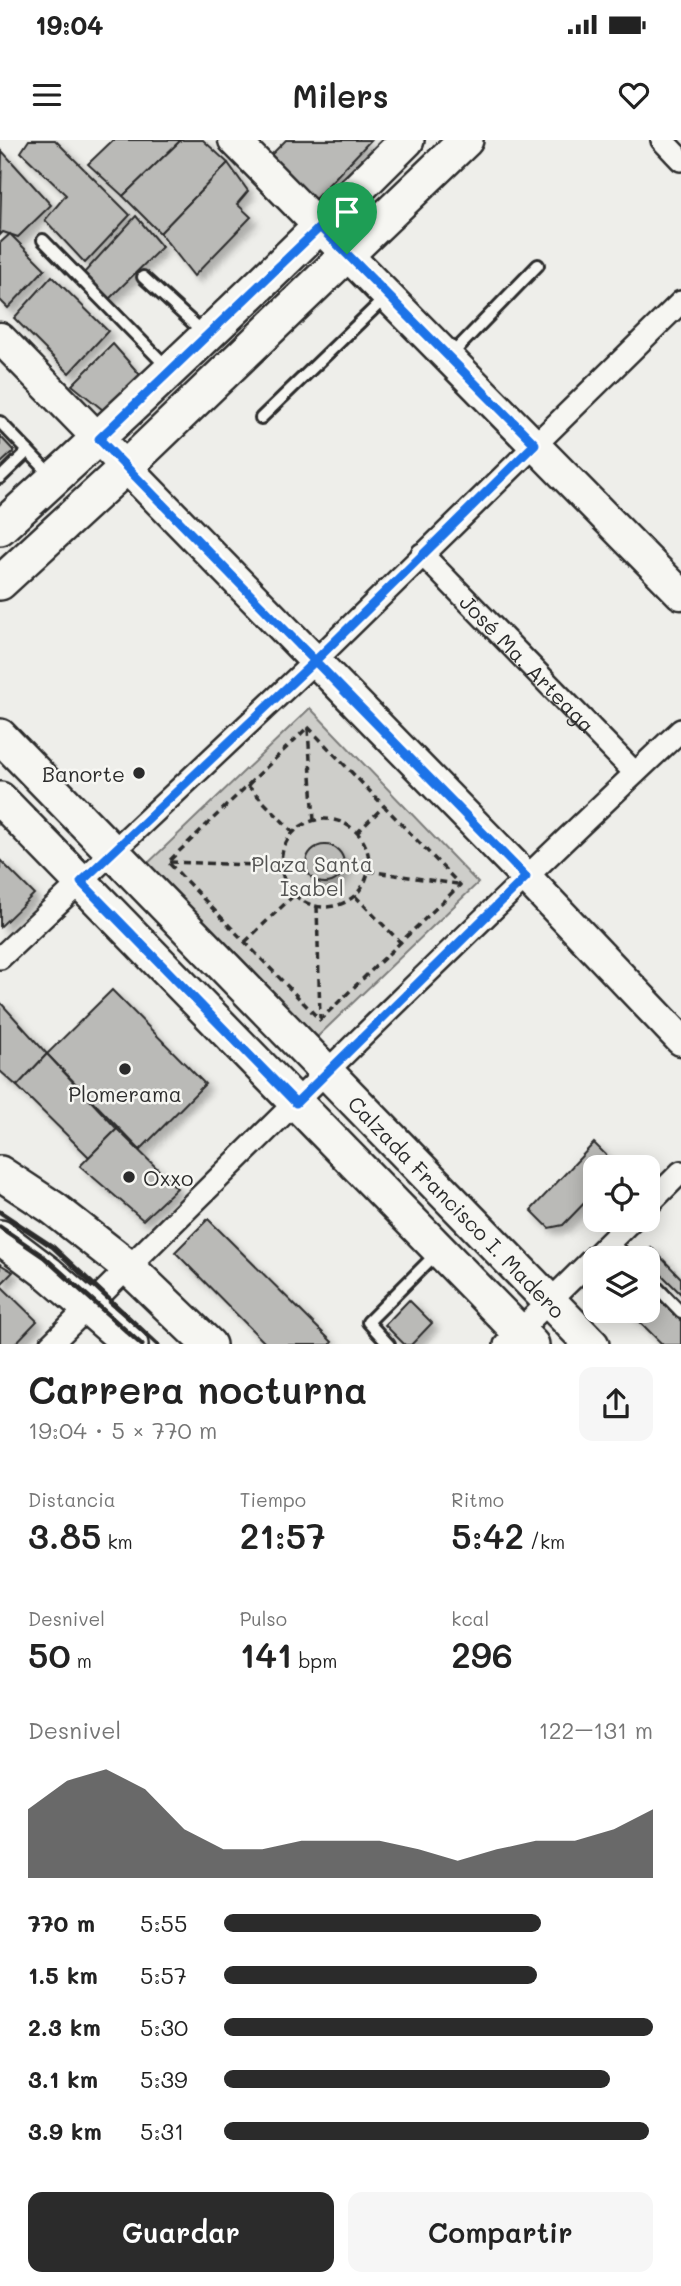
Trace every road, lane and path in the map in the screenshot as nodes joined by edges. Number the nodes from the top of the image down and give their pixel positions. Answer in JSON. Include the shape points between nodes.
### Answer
{"nodes":[{"id":1,"x":234,"y":140,"type":"edge"},
{"id":2,"x":407,"y":140,"type":"edge"},
{"id":3,"x":466,"y":140,"type":"edge"},
{"id":4,"x":662,"y":140,"type":"edge"},
{"id":5,"x":681,"y":160,"type":"edge"},
{"id":6,"x":320,"y":227,"type":"junction"},
{"id":7,"x":43,"y":240,"type":"dead end"},
{"id":8,"x":347,"y":254,"type":"junction"},
{"id":9,"x":538,"y":265,"type":"dead end"},
{"id":10,"x":143,"y":277,"type":"dead end"},
{"id":11,"x":388,"y":296,"type":"junction"},
{"id":12,"x":681,"y":302,"type":"edge"},
{"id":13,"x":207,"y":335,"type":"junction"},
{"id":14,"x":0,"y":338,"type":"edge"},
{"id":15,"x":449,"y":357,"type":"junction"},
{"id":16,"x":170,"y":370,"type":"junction"},
{"id":17,"x":261,"y":418,"type":"dead end"},
{"id":18,"x":0,"y":422,"type":"edge"},
{"id":19,"x":99,"y":439,"type":"junction"},
{"id":20,"x":535,"y":444,"type":"junction"},
{"id":21,"x":28,"y":451,"type":"junction"},
{"id":22,"x":126,"y":467,"type":"junction"},
{"id":23,"x":0,"y":478,"type":"edge"},
{"id":24,"x":55,"y":479,"type":"junction"},
{"id":25,"x":0,"y":528,"type":"edge"},
{"id":26,"x":422,"y":554,"type":"junction"},
{"id":27,"x":0,"y":583,"type":"edge"},
{"id":28,"x":681,"y":594,"type":"edge"},
{"id":29,"x":315,"y":661,"type":"junction"},
{"id":30,"x":308,"y":727,"type":"junction"},
{"id":31,"x":681,"y":730,"type":"edge"},
{"id":32,"x":0,"y":736,"type":"edge"},
{"id":33,"x":635,"y":773,"type":"junction"},
{"id":34,"x":247,"y":785,"type":"junction"},
{"id":35,"x":0,"y":799,"type":"edge"},
{"id":36,"x":384,"y":807,"type":"junction"},
{"id":37,"x":314,"y":821,"type":"junction"},
{"id":38,"x":293,"y":832,"type":"junction"},
{"id":39,"x":357,"y":833,"type":"junction"},
{"id":40,"x":113,"y":852,"type":"junction"},
{"id":41,"x":168,"y":862,"type":"junction"},
{"id":42,"x":281,"y":866,"type":"junction"},
{"id":43,"x":368,"y":871,"type":"junction"},
{"id":44,"x":526,"y":877,"type":"junction"},
{"id":45,"x":81,"y":882,"type":"junction"},
{"id":46,"x":460,"y":885,"type":"junction"},
{"id":47,"x":294,"y":894,"type":"junction"},
{"id":48,"x":355,"y":896,"type":"junction"},
{"id":49,"x":317,"y":906,"type":"junction"},
{"id":50,"x":245,"y":942,"type":"junction"},
{"id":51,"x":400,"y":942,"type":"junction"},
{"id":52,"x":0,"y":958,"type":"edge"},
{"id":53,"x":320,"y":1020,"type":"junction"},
{"id":54,"x":681,"y":1040,"type":"edge"},
{"id":55,"x":328,"y":1073,"type":"junction"},
{"id":56,"x":296,"y":1103,"type":"junction"},
{"id":57,"x":681,"y":1172,"type":"edge"},
{"id":58,"x":0,"y":1173,"type":"edge"},
{"id":59,"x":660,"y":1193,"type":"edge"},
{"id":60,"x":620,"y":1232,"type":"edge"},
{"id":61,"x":0,"y":1237,"type":"edge"},
{"id":62,"x":611,"y":1241,"type":"junction"},
{"id":63,"x":616,"y":1246,"type":"edge"},
{"id":64,"x":440,"y":1250,"type":"junction"},
{"id":65,"x":127,"y":1266,"type":"junction"},
{"id":66,"x":660,"y":1290,"type":"edge"},
{"id":67,"x":550,"y":1301,"type":"junction"},
{"id":68,"x":89,"y":1306,"type":"junction"},
{"id":69,"x":681,"y":1312,"type":"edge"},
{"id":70,"x":519,"y":1340,"type":"edge"},
{"id":71,"x":51,"y":1344,"type":"edge"},
{"id":72,"x":130,"y":1344,"type":"edge"},
{"id":73,"x":208,"y":1344,"type":"edge"},
{"id":74,"x":388,"y":1344,"type":"edge"},
{"id":75,"x":591,"y":1344,"type":"edge"}],
"edges":[{"from":1,"to":6,"type":"street"},
{"from":2,"to":6,"type":"main road"},
{"from":3,"to":8,"type":"main road"},
{"from":4,"to":5,"type":"street"},
{"from":6,"to":8,"type":"street"},
{"from":6,"to":13,"type":"main road"},
{"from":7,"to":16,"type":"lane"},
{"from":8,"to":11,"type":"street"},
{"from":8,"to":22,"type":"main road"},
{"from":9,"to":15,"type":"lane"},
{"from":10,"to":13,"type":"lane"},
{"from":11,"to":15,"type":"street"},
{"from":11,"to":17,"type":"lane"},
{"from":12,"to":20,"type":"street"},
{"from":13,"to":16,"type":"main road"},
{"from":14,"to":19,"type":"street"},
{"from":15,"to":20,"type":"street"},
{"from":16,"to":19,"type":"main road"},
{"from":18,"to":21,"type":"lane"},
{"from":19,"to":22,"type":"street"},
{"from":19,"to":24,"type":"main road"},
{"from":20,"to":26,"type":"street"},
{"from":20,"to":28,"type":"street"},
{"from":21,"to":23,"type":"lane"},
{"from":21,"to":24,"type":"lane"},
{"from":22,"to":27,"type":"main road"},
{"from":22,"to":29,"type":"street"},
{"from":24,"to":25,"type":"main road"},
{"from":26,"to":29,"type":"street"},
{"from":26,"to":33,"type":"street","name":"José Ma. Arteaga"},
{"from":29,"to":40,"type":"street"},
{"from":29,"to":44,"type":"street"},
{"from":30,"to":34,"type":"path"},
{"from":30,"to":36,"type":"path"},
{"from":30,"to":37,"type":"path"},
{"from":31,"to":33,"type":"street"},
{"from":32,"to":40,"type":"main road","name":"Calzada Francisco I. Madero"},
{"from":33,"to":44,"type":"street"},
{"from":34,"to":38,"type":"path"},
{"from":34,"to":41,"type":"path"},
{"from":35,"to":45,"type":"main road","name":"Calzada Francisco I. Madero"},
{"from":36,"to":39,"type":"path"},
{"from":36,"to":46,"type":"path"},
{"from":37,"to":38,"type":"path"},
{"from":37,"to":39,"type":"path","via":[[337,821]]},
{"from":38,"to":42,"type":"path"},
{"from":39,"to":43,"type":"path","via":[[365,844]]},
{"from":40,"to":45,"type":"street"},
{"from":40,"to":55,"type":"main road","name":"Calzada Francisco I. Madero"},
{"from":41,"to":42,"type":"path"},
{"from":41,"to":50,"type":"path"},
{"from":42,"to":47,"type":"path"},
{"from":43,"to":46,"type":"path"},
{"from":43,"to":48,"type":"path"},
{"from":44,"to":54,"type":"street"},
{"from":44,"to":55,"type":"street"},
{"from":45,"to":52,"type":"street"},
{"from":45,"to":56,"type":"main road","name":"Calzada Francisco I. Madero"},
{"from":46,"to":51,"type":"path"},
{"from":47,"to":49,"type":"path"},
{"from":47,"to":50,"type":"path"},
{"from":48,"to":49,"type":"path","via":[[330,907]]},
{"from":48,"to":51,"type":"path"},
{"from":49,"to":53,"type":"path"},
{"from":50,"to":53,"type":"path"},
{"from":51,"to":53,"type":"path"},
{"from":55,"to":56,"type":"street"},
{"from":55,"to":67,"type":"main road","name":"Calzada Francisco I. Madero"},
{"from":56,"to":64,"type":"main road","name":"Calzada Francisco I. Madero"},
{"from":56,"to":65,"type":"street"},
{"from":57,"to":59,"type":"street"},
{"from":58,"to":65,"type":"main road"},
{"from":60,"to":62,"type":"street"},
{"from":61,"to":68,"type":"main road"},
{"from":62,"to":63,"type":"lane"},
{"from":62,"to":67,"type":"street"},
{"from":64,"to":70,"type":"main road","name":"Calzada Francisco I. Madero"},
{"from":64,"to":74,"type":"lane","via":[[368,1322]]},
{"from":65,"to":68,"type":"street"},
{"from":65,"to":73,"type":"main road"},
{"from":66,"to":69,"type":"lane"},
{"from":67,"to":70,"type":"street"},
{"from":67,"to":75,"type":"main road","name":"Calzada Francisco I. Madero"},
{"from":68,"to":71,"type":"street"},
{"from":68,"to":72,"type":"main road"}]}
